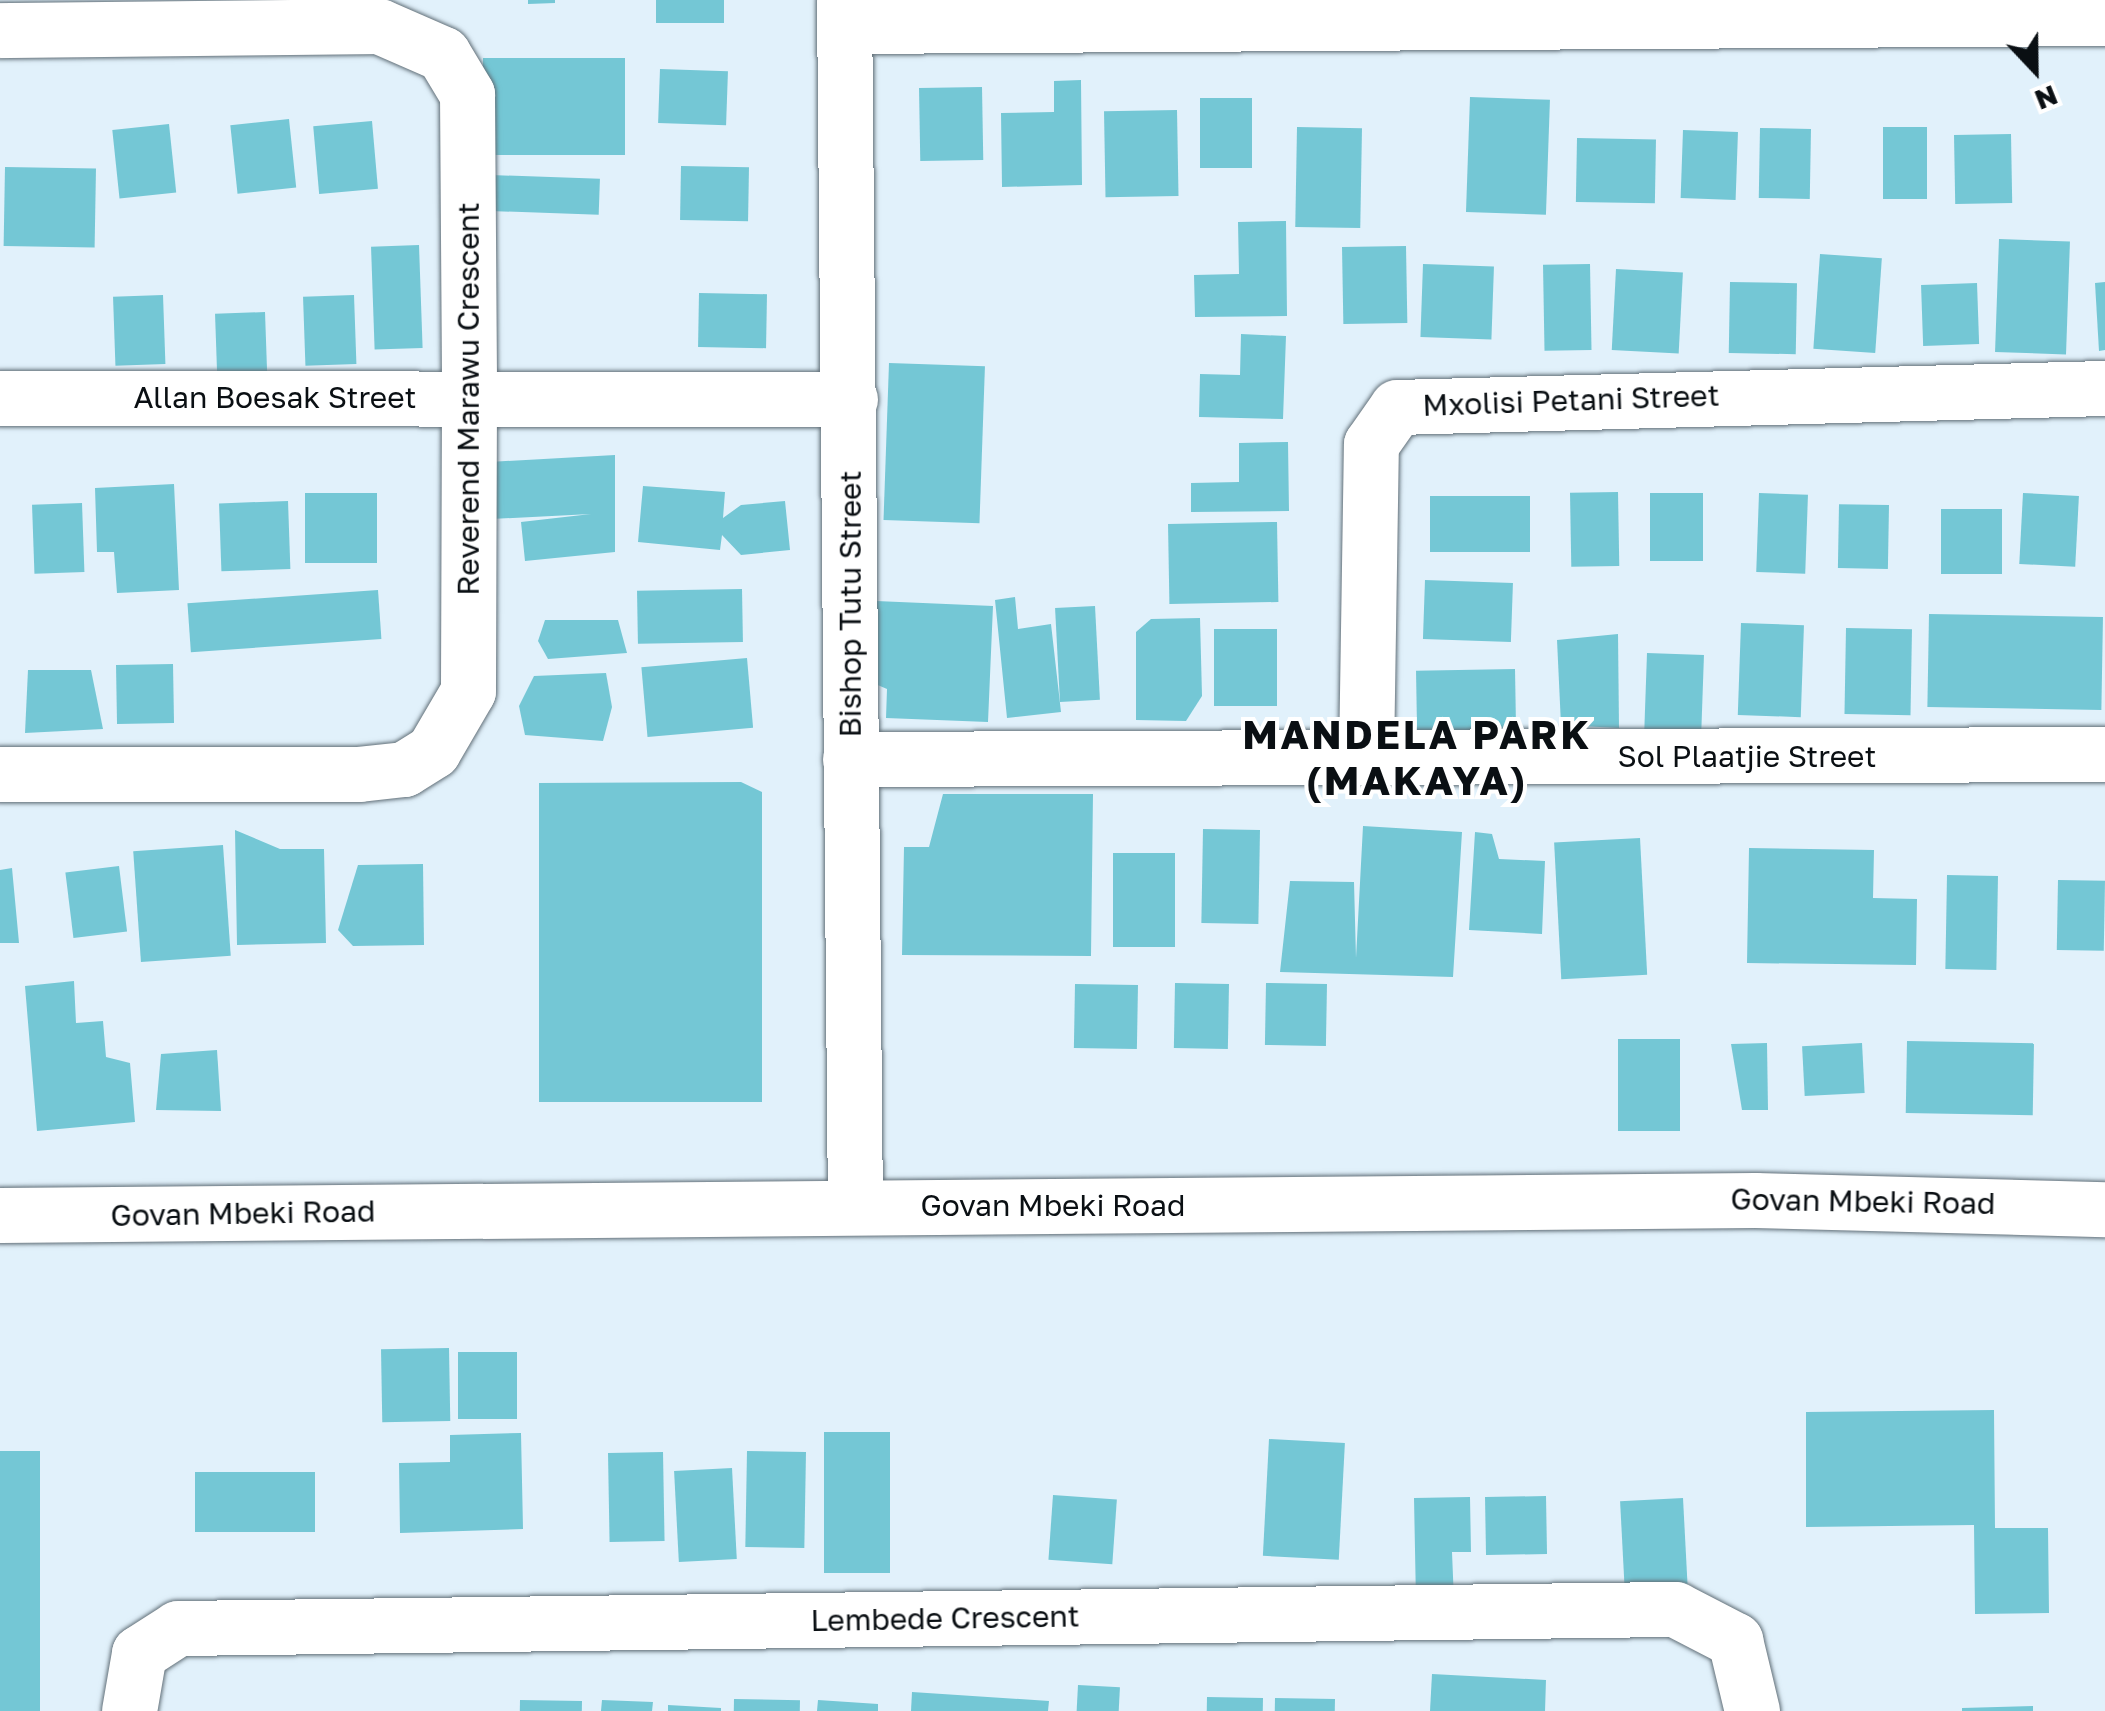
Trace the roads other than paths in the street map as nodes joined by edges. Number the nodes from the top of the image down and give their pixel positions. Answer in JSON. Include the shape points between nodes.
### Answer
{"nodes":[{"id":1,"x":844,"y":13,"type":"edge"},
{"id":2,"x":2105,"y":18,"type":"edge"},
{"id":3,"x":0,"y":30,"type":"edge"},
{"id":4,"x":2105,"y":388,"type":"edge"},
{"id":5,"x":469,"y":397,"type":"junction"},
{"id":6,"x":0,"y":398,"type":"edge"},
{"id":7,"x":850,"y":400,"type":"junction"},
{"id":8,"x":2105,"y":754,"type":"edge"},
{"id":9,"x":1366,"y":757,"type":"junction"},
{"id":10,"x":850,"y":759,"type":"junction"},
{"id":11,"x":0,"y":774,"type":"edge"},
{"id":12,"x":855,"y":1207,"type":"junction"},
{"id":13,"x":2105,"y":1209,"type":"edge"},
{"id":14,"x":0,"y":1215,"type":"edge"},
{"id":15,"x":129,"y":1711,"type":"edge"},
{"id":16,"x":1752,"y":1711,"type":"edge"}],
"edges":[{"from":1,"to":2,"type":"street"},
{"from":1,"to":7,"type":"street","name":"Bishop Tutu Street"},
{"from":3,"to":5,"type":"street","name":"Reverend Marawu Crescent","via":[[379,26],[443,54],[467,94]]},
{"from":4,"to":9,"type":"street","name":"Mxolisi Petani Street","via":[[1397,407],[1372,444]]},
{"from":5,"to":6,"type":"street","name":"Allan Boesak Street"},
{"from":5,"to":7,"type":"street","name":"Allan Boesak Street"},
{"from":5,"to":11,"type":"street","name":"Reverend Marawu Crescent","via":[[468,691],[434,751],[404,769],[359,774]]},
{"from":7,"to":10,"type":"street","name":"Bishop Tutu Street"},
{"from":8,"to":9,"type":"street","name":"Sol Plaatjie Street"},
{"from":9,"to":10,"type":"street","name":"Sol Plaatjie Street"},
{"from":10,"to":12,"type":"street","name":"Bishop Tutu Street"},
{"from":12,"to":13,"type":"street","name":"Govan Mbeki Road","via":[[1869,1200]]},
{"from":12,"to":14,"type":"street","name":"Govan Mbeki Road"},
{"from":15,"to":16,"type":"street","name":"Lembede Crescent","via":[[139,1653],[178,1628],[1675,1609],[1735,1640]]}]}
